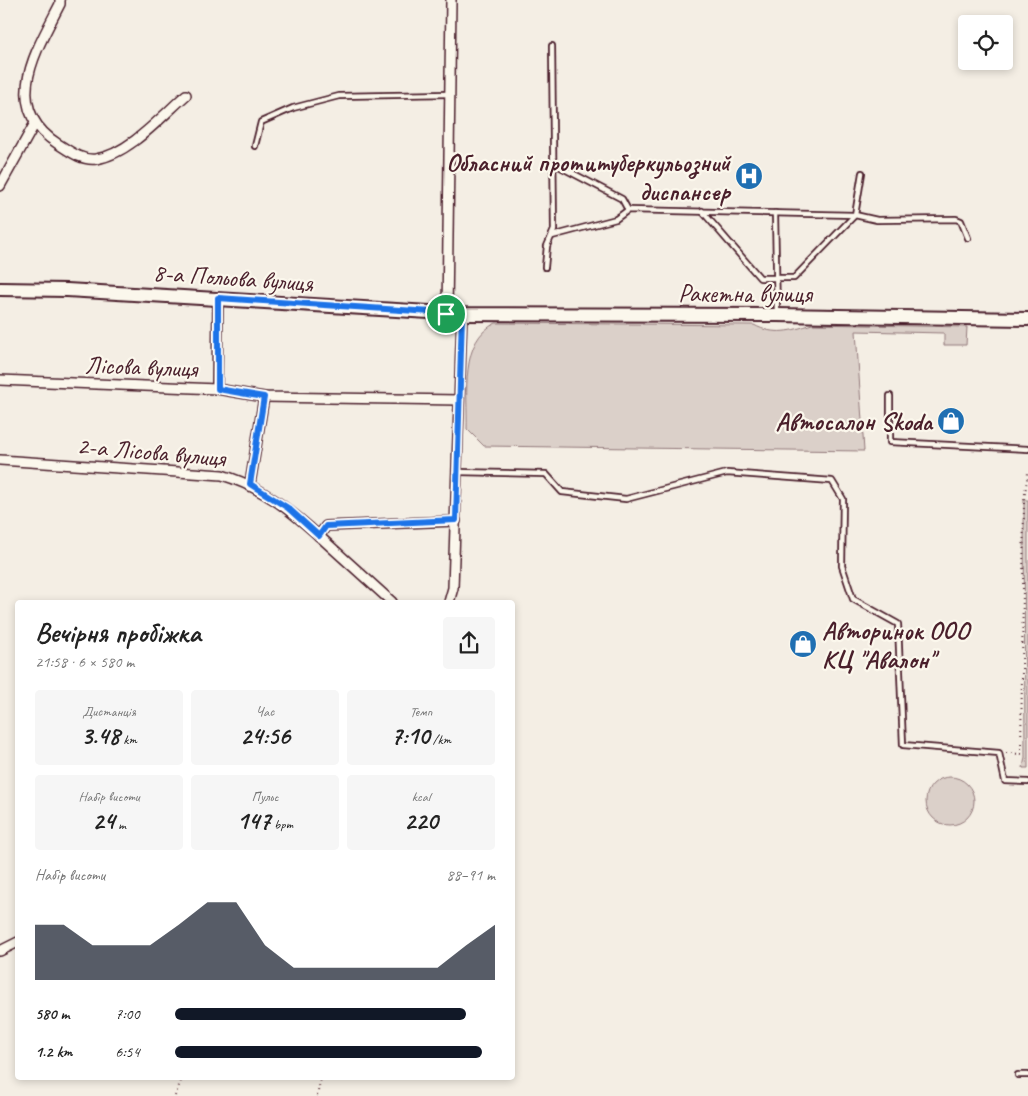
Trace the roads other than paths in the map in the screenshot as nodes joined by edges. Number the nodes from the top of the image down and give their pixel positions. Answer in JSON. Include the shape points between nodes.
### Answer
{"nodes":[{"id":1,"x":60,"y":0,"type":"edge"},
{"id":2,"x":451,"y":0,"type":"edge"},
{"id":3,"x":552,"y":46,"type":"dead end"},
{"id":4,"x":451,"y":94,"type":"junction"},
{"id":5,"x":186,"y":95,"type":"dead end"},
{"id":6,"x":34,"y":125,"type":"junction"},
{"id":7,"x":255,"y":146,"type":"dead end"},
{"id":8,"x":553,"y":163,"type":"junction"},
{"id":9,"x":862,"y":173,"type":"dead end"},
{"id":10,"x":0,"y":186,"type":"edge"},
{"id":11,"x":628,"y":210,"type":"junction"},
{"id":12,"x":702,"y":211,"type":"junction"},
{"id":13,"x":775,"y":213,"type":"junction"},
{"id":14,"x":855,"y":215,"type":"junction"},
{"id":15,"x":552,"y":236,"type":"junction"},
{"id":16,"x":968,"y":238,"type":"dead end"},
{"id":17,"x":545,"y":266,"type":"dead end"},
{"id":18,"x":776,"y":278,"type":"junction"},
{"id":19,"x":0,"y":289,"type":"edge"},
{"id":20,"x":218,"y":298,"type":"junction"},
{"id":21,"x":446,"y":314,"type":"junction"},
{"id":22,"x":462,"y":314,"type":"junction"},
{"id":23,"x":777,"y":315,"type":"junction"},
{"id":24,"x":1028,"y":319,"type":"edge"},
{"id":25,"x":0,"y":380,"type":"edge"},
{"id":26,"x":218,"y":389,"type":"junction"},
{"id":27,"x":890,"y":396,"type":"dead end"},
{"id":28,"x":264,"y":397,"type":"junction"},
{"id":29,"x":459,"y":400,"type":"junction"},
{"id":30,"x":1028,"y":449,"type":"edge"},
{"id":31,"x":0,"y":460,"type":"edge"},
{"id":32,"x":458,"y":472,"type":"junction"},
{"id":33,"x":250,"y":484,"type":"junction"},
{"id":34,"x":456,"y":520,"type":"junction"},
{"id":35,"x":319,"y":536,"type":"junction"},
{"id":36,"x":390,"y":600,"type":"edge"},
{"id":37,"x":450,"y":600,"type":"edge"},
{"id":38,"x":1028,"y":782,"type":"edge"},
{"id":39,"x":15,"y":944,"type":"edge"},
{"id":40,"x":0,"y":952,"type":"edge"},
{"id":41,"x":1018,"y":1075,"type":"dead end"},
{"id":42,"x":1028,"y":1075,"type":"edge"}],
"edges":[{"from":1,"to":6,"type":"street","via":[[30,63],[25,86]]},
{"from":2,"to":4,"type":"street"},
{"from":3,"to":8,"type":"lane"},
{"from":4,"to":7,"type":"lane","via":[[339,96],[292,108],[261,122]]},
{"from":4,"to":21,"type":"street"},
{"from":5,"to":6,"type":"street","via":[[124,148],[95,160],[75,155],[42,134]]},
{"from":6,"to":10,"type":"street"},
{"from":8,"to":11,"type":"lane","via":[[622,199]]},
{"from":8,"to":15,"type":"lane"},
{"from":9,"to":14,"type":"lane"},
{"from":11,"to":12,"type":"lane"},
{"from":11,"to":15,"type":"lane","via":[[616,219]]},
{"from":12,"to":13,"type":"lane"},
{"from":12,"to":18,"type":"lane","via":[[760,278]]},
{"from":13,"to":14,"type":"lane"},
{"from":13,"to":18,"type":"lane"},
{"from":14,"to":16,"type":"lane","via":[[877,220],[956,219],[961,221]]},
{"from":14,"to":18,"type":"lane","via":[[794,278]]},
{"from":15,"to":17,"type":"lane","via":[[546,246]]},
{"from":18,"to":23,"type":"lane"},
{"from":19,"to":20,"type":"street","name":"8-а Польова вулиця"},
{"from":20,"to":21,"type":"street","name":"8-а Польова вулиця"},
{"from":20,"to":26,"type":"street"},
{"from":21,"to":22,"type":"street","name":"8-а Польова вулиця"},
{"from":22,"to":23,"type":"street","name":"Ракетна вулиця"},
{"from":22,"to":29,"type":"street"},
{"from":23,"to":24,"type":"street","name":"Ракетна вулиця"},
{"from":25,"to":26,"type":"street","name":"Лісова вулиця"},
{"from":26,"to":28,"type":"street","name":"Лісова вулиця"},
{"from":27,"to":30,"type":"lane","via":[[890,442]]},
{"from":28,"to":29,"type":"street","name":"Лісова вулиця"},
{"from":28,"to":33,"type":"street"},
{"from":29,"to":32,"type":"street"},
{"from":31,"to":33,"type":"street","name":"2-а Лісова вулиця","via":[[222,475]]},
{"from":32,"to":34,"type":"street"},
{"from":32,"to":38,"type":"lane","via":[[546,474],[562,492],[626,499],[727,473],[832,481],[843,499],[842,566],[853,599],[898,624],[903,744],[999,753],[1004,782]]},
{"from":33,"to":35,"type":"street","name":"2-а Лісова вулиця","via":[[288,508]]},
{"from":34,"to":35,"type":"street","via":[[326,526]]},
{"from":34,"to":37,"type":"street"},
{"from":35,"to":36,"type":"street","name":"2-а Лісова вулиця"},
{"from":39,"to":40,"type":"street"},
{"from":41,"to":42,"type":"lane"}]}
